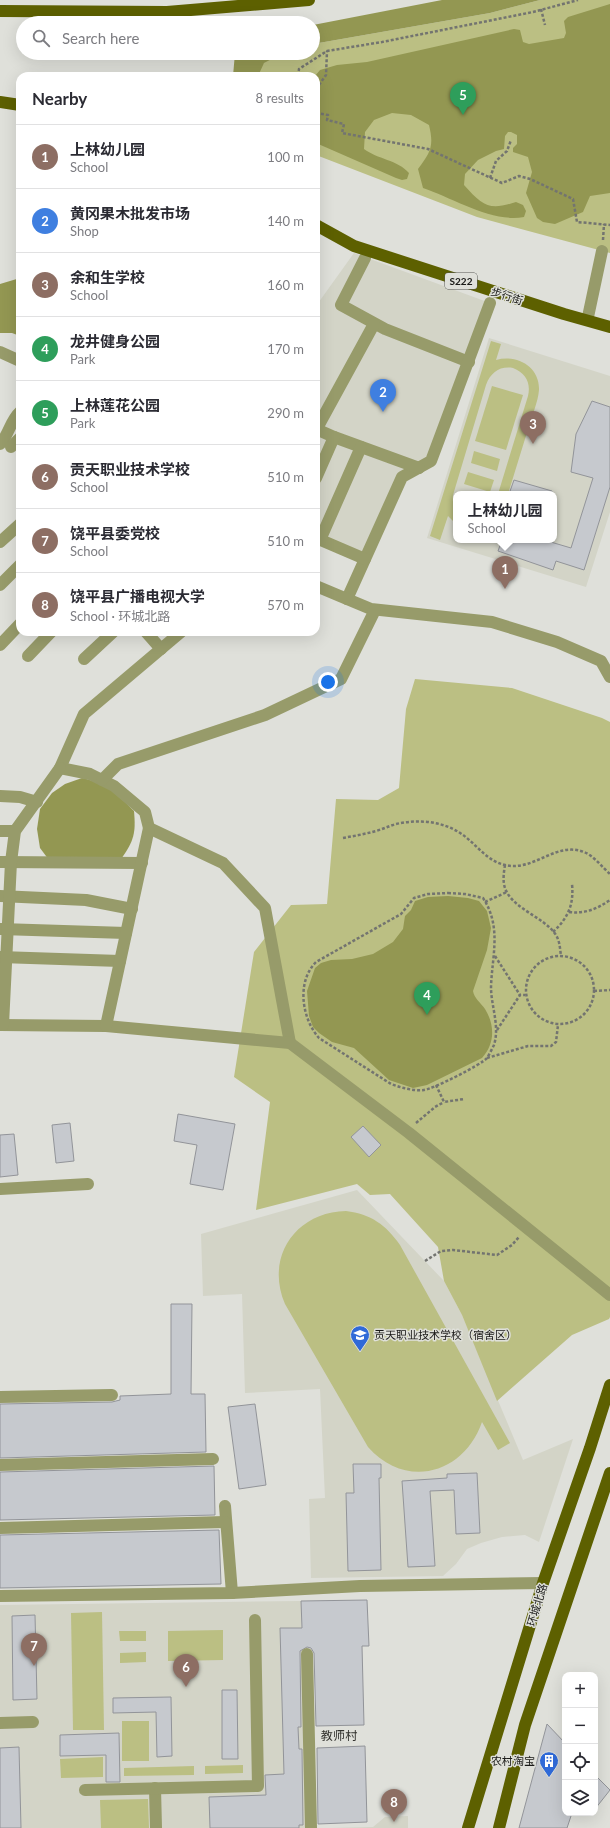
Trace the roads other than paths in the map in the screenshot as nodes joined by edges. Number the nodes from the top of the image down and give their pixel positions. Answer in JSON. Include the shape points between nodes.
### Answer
{"nodes":[{"id":1,"x":309,"y":0,"type":"edge"},
{"id":2,"x":0,"y":11,"type":"edge"},
{"id":3,"x":0,"y":102,"type":"edge"},
{"id":4,"x":16,"y":104,"type":"edge"},
{"id":5,"x":320,"y":227,"type":"edge"},
{"id":6,"x":602,"y":251,"type":"dead end"},
{"id":7,"x":365,"y":258,"type":"dead end"},
{"id":8,"x":490,"y":303,"type":"dead end"},
{"id":9,"x":588,"y":317,"type":"dead end"},
{"id":10,"x":374,"y":324,"type":"junction"},
{"id":11,"x":610,"y":327,"type":"edge"},
{"id":12,"x":0,"y":352,"type":"edge"},
{"id":13,"x":16,"y":359,"type":"edge"},
{"id":14,"x":470,"y":362,"type":"junction"},
{"id":15,"x":16,"y":416,"type":"edge"},
{"id":16,"x":320,"y":424,"type":"edge"},
{"id":17,"x":320,"y":431,"type":"edge"},
{"id":18,"x":334,"y":437,"type":"junction"},
{"id":19,"x":10,"y":443,"type":"edge"},
{"id":20,"x":361,"y":447,"type":"junction"},
{"id":21,"x":419,"y":468,"type":"junction"},
{"id":22,"x":320,"y":469,"type":"edge"},
{"id":23,"x":16,"y":528,"type":"edge"},
{"id":24,"x":320,"y":535,"type":"edge"},
{"id":25,"x":320,"y":540,"type":"edge"},
{"id":26,"x":0,"y":542,"type":"edge"},
{"id":27,"x":365,"y":560,"type":"junction"},
{"id":28,"x":16,"y":569,"type":"edge"},
{"id":29,"x":0,"y":585,"type":"edge"},
{"id":30,"x":320,"y":588,"type":"edge"},
{"id":31,"x":347,"y":599,"type":"junction"},
{"id":32,"x":375,"y":610,"type":"junction"},
{"id":33,"x":16,"y":628,"type":"edge"},
{"id":34,"x":47,"y":636,"type":"edge"},
{"id":35,"x":109,"y":636,"type":"edge"},
{"id":36,"x":150,"y":636,"type":"edge"},
{"id":37,"x":176,"y":636,"type":"edge"},
{"id":38,"x":0,"y":645,"type":"edge"},
{"id":39,"x":161,"y":649,"type":"junction"},
{"id":40,"x":28,"y":656,"type":"dead end"},
{"id":41,"x":84,"y":658,"type":"dead end"},
{"id":42,"x":610,"y":677,"type":"edge"},
{"id":43,"x":60,"y":768,"type":"junction"},
{"id":44,"x":102,"y":780,"type":"junction"},
{"id":45,"x":0,"y":796,"type":"edge"},
{"id":46,"x":37,"y":802,"type":"junction"},
{"id":47,"x":149,"y":828,"type":"junction"},
{"id":48,"x":0,"y":831,"type":"edge"},
{"id":49,"x":15,"y":831,"type":"junction"},
{"id":50,"x":6,"y":862,"type":"edge"},
{"id":51,"x":142,"y":863,"type":"junction"},
{"id":52,"x":5,"y":896,"type":"edge"},
{"id":53,"x":132,"y":909,"type":"junction"},
{"id":54,"x":4,"y":929,"type":"edge"},
{"id":55,"x":126,"y":933,"type":"junction"},
{"id":56,"x":4,"y":957,"type":"edge"},
{"id":57,"x":120,"y":961,"type":"junction"},
{"id":58,"x":3,"y":992,"type":"edge"},
{"id":59,"x":2,"y":1025,"type":"edge"},
{"id":60,"x":106,"y":1026,"type":"junction"},
{"id":61,"x":290,"y":1043,"type":"junction"},
{"id":62,"x":88,"y":1184,"type":"dead end"},
{"id":63,"x":0,"y":1190,"type":"edge"},
{"id":64,"x":610,"y":1295,"type":"edge"},
{"id":65,"x":610,"y":1384,"type":"edge"},
{"id":66,"x":112,"y":1395,"type":"dead end"},
{"id":67,"x":0,"y":1397,"type":"edge"},
{"id":68,"x":213,"y":1460,"type":"dead end"},
{"id":69,"x":0,"y":1465,"type":"edge"},
{"id":70,"x":610,"y":1472,"type":"edge"},
{"id":71,"x":225,"y":1506,"type":"dead end"},
{"id":72,"x":225,"y":1522,"type":"junction"},
{"id":73,"x":0,"y":1528,"type":"edge"},
{"id":74,"x":543,"y":1583,"type":"junction"},
{"id":75,"x":232,"y":1593,"type":"junction"},
{"id":76,"x":0,"y":1596,"type":"edge"},
{"id":77,"x":255,"y":1620,"type":"dead end"},
{"id":78,"x":307,"y":1654,"type":"dead end"},
{"id":79,"x":33,"y":1722,"type":"dead end"},
{"id":80,"x":0,"y":1723,"type":"edge"},
{"id":81,"x":155,"y":1788,"type":"junction"},
{"id":82,"x":85,"y":1790,"type":"dead end"},
{"id":83,"x":156,"y":1828,"type":"edge"},
{"id":84,"x":311,"y":1828,"type":"edge"},
{"id":85,"x":468,"y":1828,"type":"edge"},
{"id":86,"x":498,"y":1828,"type":"edge"}],
"edges":[{"from":1,"to":2,"type":"main road","via":[[166,12]]},
{"from":3,"to":4,"type":"main road"},
{"from":5,"to":11,"type":"main road","name":"步行街","number":"S222","via":[[354,246]]},
{"from":6,"to":9,"type":"street"},
{"from":7,"to":10,"type":"street","via":[[341,306]]},
{"from":8,"to":14,"type":"street"},
{"from":10,"to":14,"type":"street"},
{"from":10,"to":16,"type":"street"},
{"from":12,"to":13,"type":"street"},
{"from":14,"to":21,"type":"street","via":[[431,461]]},
{"from":15,"to":19,"type":"street","via":[[4,440]]},
{"from":17,"to":18,"type":"street"},
{"from":18,"to":20,"type":"street"},
{"from":18,"to":22,"type":"street"},
{"from":20,"to":21,"type":"street"},
{"from":20,"to":24,"type":"street"},
{"from":21,"to":27,"type":"street","via":[[402,477]]},
{"from":23,"to":26,"type":"street"},
{"from":25,"to":27,"type":"street"},
{"from":27,"to":31,"type":"street"},
{"from":28,"to":29,"type":"street"},
{"from":30,"to":31,"type":"street"},
{"from":31,"to":32,"type":"street"},
{"from":32,"to":42,"type":"street","via":[[492,622],[557,642],[601,661]]},
{"from":32,"to":44,"type":"street","via":[[341,679],[265,715],[118,764]]},
{"from":33,"to":38,"type":"street"},
{"from":34,"to":40,"type":"street"},
{"from":35,"to":41,"type":"street"},
{"from":36,"to":39,"type":"street"},
{"from":37,"to":39,"type":"street"},
{"from":39,"to":43,"type":"street","via":[[84,714]]},
{"from":43,"to":44,"type":"street","via":[[90,774]]},
{"from":43,"to":46,"type":"street"},
{"from":44,"to":47,"type":"street","via":[[114,786],[145,812]]},
{"from":45,"to":46,"type":"street","via":[[20,797]]},
{"from":46,"to":49,"type":"street"},
{"from":47,"to":51,"type":"street"},
{"from":47,"to":61,"type":"street","via":[[223,863],[265,908]]},
{"from":48,"to":49,"type":"street"},
{"from":49,"to":50,"type":"street"},
{"from":50,"to":51,"type":"street"},
{"from":50,"to":52,"type":"street"},
{"from":51,"to":53,"type":"street"},
{"from":52,"to":53,"type":"street","via":[[86,900]]},
{"from":52,"to":54,"type":"street"},
{"from":53,"to":55,"type":"street"},
{"from":54,"to":55,"type":"street"},
{"from":54,"to":56,"type":"street"},
{"from":55,"to":57,"type":"street"},
{"from":56,"to":57,"type":"street"},
{"from":56,"to":58,"type":"street"},
{"from":57,"to":60,"type":"street"},
{"from":58,"to":59,"type":"street"},
{"from":59,"to":60,"type":"street"},
{"from":60,"to":61,"type":"street"},
{"from":61,"to":64,"type":"street","via":[[409,1133]]},
{"from":62,"to":63,"type":"street"},
{"from":65,"to":74,"type":"main road","name":"环城北路"},
{"from":66,"to":67,"type":"street"},
{"from":68,"to":69,"type":"street"},
{"from":70,"to":86,"type":"main road","via":[[525,1725]]},
{"from":71,"to":72,"type":"street"},
{"from":72,"to":73,"type":"street"},
{"from":72,"to":75,"type":"street"},
{"from":74,"to":75,"type":"street","via":[[360,1586]]},
{"from":74,"to":85,"type":"main road","name":"环城北路"},
{"from":75,"to":76,"type":"street"},
{"from":77,"to":81,"type":"street","via":[[258,1786]]},
{"from":78,"to":84,"type":"street"},
{"from":79,"to":80,"type":"street"},
{"from":81,"to":82,"type":"street"},
{"from":81,"to":83,"type":"street"}]}
